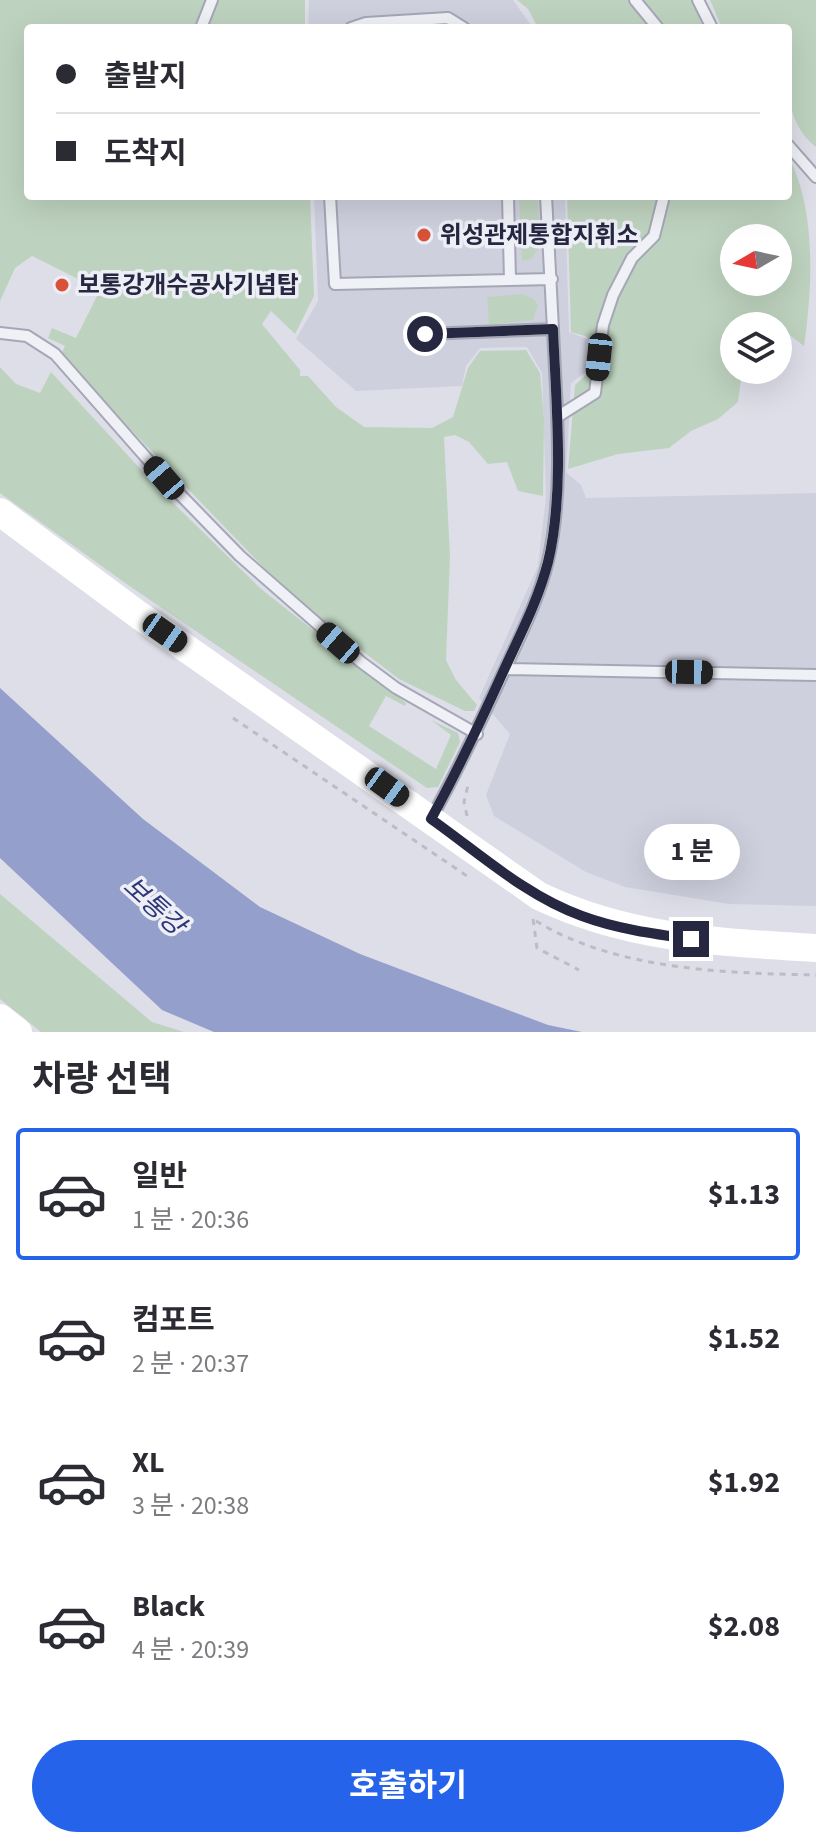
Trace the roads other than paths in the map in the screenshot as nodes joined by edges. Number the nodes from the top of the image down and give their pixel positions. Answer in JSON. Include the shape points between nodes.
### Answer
{"nodes":[{"id":1,"x":212,"y":0,"type":"edge"},
{"id":2,"x":635,"y":0,"type":"edge"},
{"id":3,"x":698,"y":0,"type":"edge"},
{"id":4,"x":203,"y":24,"type":"edge"},
{"id":5,"x":363,"y":24,"type":"edge"},
{"id":6,"x":458,"y":24,"type":"edge"},
{"id":7,"x":655,"y":24,"type":"edge"},
{"id":8,"x":710,"y":24,"type":"edge"},
{"id":9,"x":792,"y":150,"type":"edge"},
{"id":10,"x":816,"y":177,"type":"edge"},
{"id":11,"x":330,"y":200,"type":"edge"},
{"id":12,"x":508,"y":200,"type":"edge"},
{"id":13,"x":546,"y":200,"type":"edge"},
{"id":14,"x":663,"y":200,"type":"edge"},
{"id":15,"x":552,"y":279,"type":"junction"},
{"id":16,"x":510,"y":280,"type":"junction"},
{"id":17,"x":553,"y":329,"type":"junction"},
{"id":18,"x":0,"y":333,"type":"edge"},
{"id":19,"x":425,"y":334,"type":"dead end"},
{"id":20,"x":557,"y":417,"type":"junction"},
{"id":21,"x":0,"y":512,"type":"edge"},
{"id":22,"x":505,"y":669,"type":"junction"},
{"id":23,"x":816,"y":675,"type":"edge"},
{"id":24,"x":477,"y":734,"type":"junction"},
{"id":25,"x":431,"y":819,"type":"junction"},
{"id":26,"x":816,"y":948,"type":"edge"},
{"id":27,"x":0,"y":1018,"type":"edge"},
{"id":28,"x":18,"y":1032,"type":"edge"}],
"edges":[{"from":1,"to":4,"type":"lane"},
{"from":2,"to":7,"type":"lane"},
{"from":3,"to":8,"type":"lane"},
{"from":5,"to":6,"type":"lane","via":[[448,18]]},
{"from":9,"to":10,"type":"lane"},
{"from":11,"to":16,"type":"lane","via":[[335,284]]},
{"from":12,"to":16,"type":"lane"},
{"from":13,"to":15,"type":"lane"},
{"from":14,"to":20,"type":"lane","via":[[654,236],[632,258],[608,310],[595,393]]},
{"from":15,"to":16,"type":"lane"},
{"from":15,"to":17,"type":"lane"},
{"from":17,"to":19,"type":"lane"},
{"from":17,"to":20,"type":"lane"},
{"from":18,"to":24,"type":"lane","via":[[27,336],[55,354],[240,556],[361,662]]},
{"from":20,"to":22,"type":"lane","via":[[555,519],[548,561]]},
{"from":21,"to":25,"type":"main road"},
{"from":22,"to":23,"type":"lane"},
{"from":22,"to":24,"type":"lane"},
{"from":24,"to":25,"type":"lane"},
{"from":25,"to":26,"type":"main road","via":[[539,896],[582,916],[638,932]]},
{"from":27,"to":28,"type":"main road"}]}
